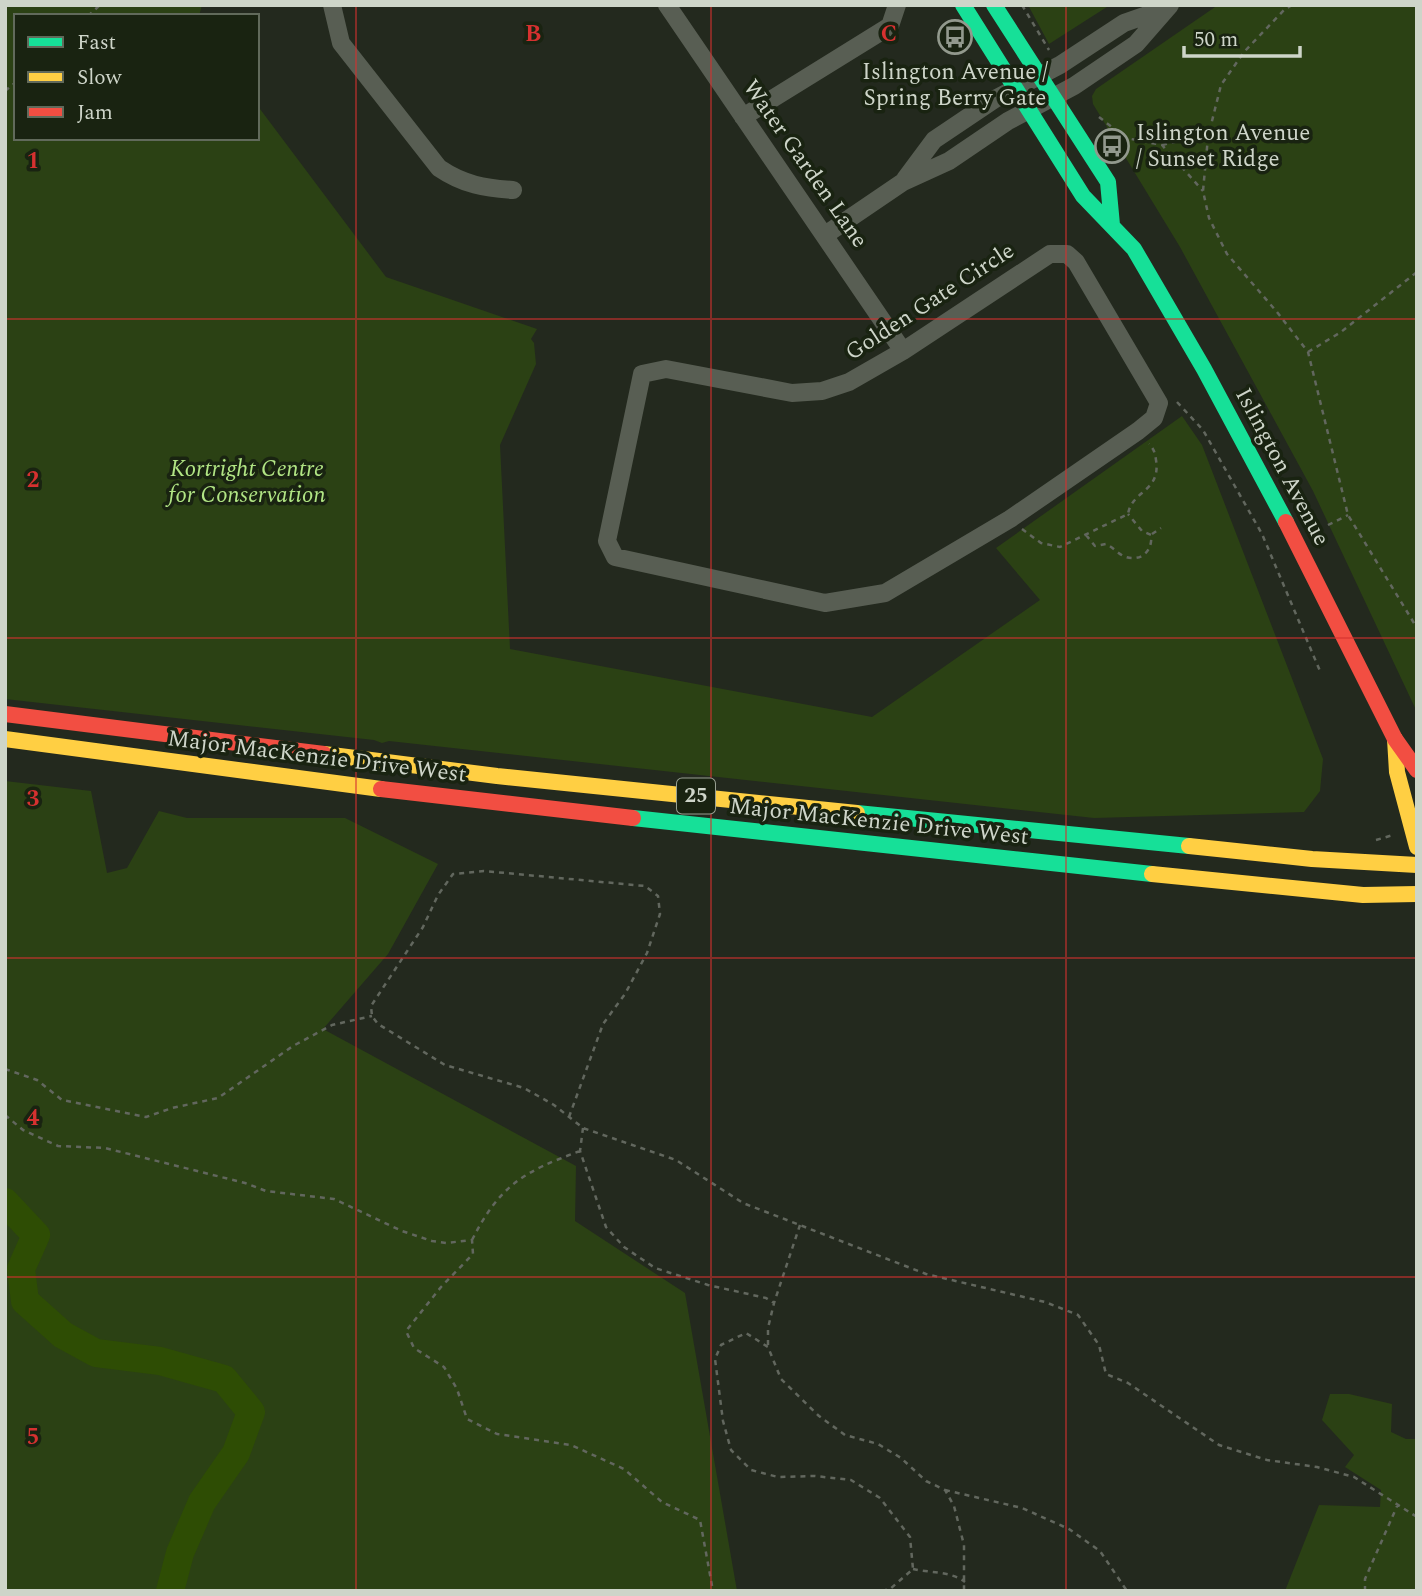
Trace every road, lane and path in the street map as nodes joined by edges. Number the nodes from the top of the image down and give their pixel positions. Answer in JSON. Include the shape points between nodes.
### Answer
{"nodes":[{"id":1,"x":332,"y":5,"type":"edge"},
{"id":2,"x":667,"y":5,"type":"edge"},
{"id":3,"x":897,"y":5,"type":"edge"},
{"id":4,"x":963,"y":5,"type":"edge"},
{"id":5,"x":994,"y":5,"type":"edge"},
{"id":6,"x":1022,"y":5,"type":"edge"},
{"id":7,"x":1292,"y":5,"type":"edge"},
{"id":8,"x":1168,"y":7,"type":"edge"},
{"id":9,"x":1049,"y":50,"type":"dead end"},
{"id":10,"x":1039,"y":76,"type":"junction"},
{"id":11,"x":1014,"y":89,"type":"junction"},
{"id":12,"x":1053,"y":97,"type":"junction"},
{"id":13,"x":1028,"y":110,"type":"junction"},
{"id":14,"x":743,"y":117,"type":"junction"},
{"id":15,"x":1099,"y":117,"type":"dead end"},
{"id":16,"x":1208,"y":137,"type":"junction"},
{"id":17,"x":1162,"y":145,"type":"junction"},
{"id":18,"x":903,"y":182,"type":"junction"},
{"id":19,"x":513,"y":190,"type":"dead end"},
{"id":20,"x":1203,"y":191,"type":"junction"},
{"id":21,"x":1112,"y":225,"type":"junction"},
{"id":22,"x":825,"y":235,"type":"junction"},
{"id":23,"x":1417,"y":272,"type":"edge"},
{"id":24,"x":903,"y":351,"type":"junction"},
{"id":25,"x":1308,"y":352,"type":"junction"},
{"id":26,"x":1177,"y":402,"type":"dead end"},
{"id":27,"x":1146,"y":443,"type":"dead end"},
{"id":28,"x":1128,"y":514,"type":"junction"},
{"id":29,"x":1348,"y":515,"type":"junction"},
{"id":30,"x":1010,"y":519,"type":"junction"},
{"id":31,"x":1328,"y":525,"type":"dead end"},
{"id":32,"x":1161,"y":528,"type":"dead end"},
{"id":33,"x":1086,"y":535,"type":"junction"},
{"id":34,"x":1151,"y":535,"type":"junction"},
{"id":35,"x":1417,"y":628,"type":"edge"},
{"id":36,"x":1320,"y":671,"type":"dead end"},
{"id":37,"x":5,"y":714,"type":"edge"},
{"id":38,"x":5,"y":739,"type":"edge"},
{"id":39,"x":1395,"y":739,"type":"junction"},
{"id":40,"x":1417,"y":770,"type":"edge"},
{"id":41,"x":1417,"y":846,"type":"edge"},
{"id":42,"x":1417,"y":865,"type":"edge"},
{"id":43,"x":1417,"y":894,"type":"edge"},
{"id":44,"x":372,"y":1016,"type":"junction"},
{"id":45,"x":5,"y":1069,"type":"edge"},
{"id":46,"x":5,"y":1115,"type":"edge"},
{"id":47,"x":569,"y":1117,"type":"junction"},
{"id":48,"x":583,"y":1128,"type":"junction"},
{"id":49,"x":580,"y":1151,"type":"junction"},
{"id":50,"x":800,"y":1224,"type":"junction"},
{"id":51,"x":472,"y":1240,"type":"junction"},
{"id":52,"x":774,"y":1303,"type":"junction"},
{"id":53,"x":768,"y":1347,"type":"junction"},
{"id":54,"x":945,"y":1490,"type":"junction"},
{"id":55,"x":1398,"y":1504,"type":"junction"},
{"id":56,"x":1417,"y":1517,"type":"edge"},
{"id":57,"x":913,"y":1569,"type":"junction"},
{"id":58,"x":965,"y":1582,"type":"junction"},
{"id":59,"x":713,"y":1591,"type":"edge"},
{"id":60,"x":882,"y":1591,"type":"edge"},
{"id":61,"x":964,"y":1591,"type":"edge"},
{"id":62,"x":1127,"y":1591,"type":"edge"},
{"id":63,"x":1365,"y":1591,"type":"edge"}],
"edges":[{"from":1,"to":19,"type":"street","via":[[341,43],[439,168],[470,185]]},
{"from":2,"to":14,"type":"street","name":"Water Garden Lane"},
{"from":3,"to":14,"type":"street","via":[[890,26]]},
{"from":4,"to":11,"type":"main road","name":"Islington Avenue"},
{"from":5,"to":10,"type":"main road"},
{"from":6,"to":9,"type":"path"},
{"from":7,"to":16,"type":"path","via":[[1244,52],[1221,85]]},
{"from":8,"to":10,"type":"street","via":[[1125,23]]},
{"from":8,"to":12,"type":"street","via":[[1136,44]]},
{"from":10,"to":11,"type":"street"},
{"from":10,"to":12,"type":"main road"},
{"from":11,"to":13,"type":"main road","name":"Islington Avenue"},
{"from":11,"to":18,"type":"street","via":[[934,140]]},
{"from":12,"to":13,"type":"street"},
{"from":12,"to":21,"type":"main road","via":[[1108,182]]},
{"from":13,"to":18,"type":"street","via":[[949,161]]},
{"from":13,"to":21,"type":"main road","name":"Islington Avenue","via":[[1083,196]]},
{"from":14,"to":22,"type":"street","name":"Water Garden Lane"},
{"from":15,"to":17,"type":"path","via":[[1126,138]]},
{"from":16,"to":17,"type":"path"},
{"from":16,"to":20,"type":"path"},
{"from":17,"to":20,"type":"path"},
{"from":18,"to":22,"type":"street"},
{"from":20,"to":25,"type":"path","via":[[1209,218],[1227,254]]},
{"from":21,"to":39,"type":"main road","name":"Islington Avenue","via":[[1134,249],[1204,369]]},
{"from":22,"to":24,"type":"street","name":"Water Garden Lane"},
{"from":23,"to":25,"type":"path"},
{"from":24,"to":30,"type":"street","name":"Golden Gate Circle","via":[[1050,254],[1067,254],[1076,262],[1159,403],[1154,418],[1138,432]]},
{"from":24,"to":30,"type":"street","name":"Golden Gate Circle","via":[[849,382],[822,391],[792,393],[666,369],[642,374],[607,541],[615,557],[825,603],[885,593]]},
{"from":25,"to":29,"type":"path"},
{"from":26,"to":36,"type":"path","via":[[1203,430],[1262,534]]},
{"from":27,"to":28,"type":"path","via":[[1155,453],[1157,473],[1152,485],[1130,505]]},
{"from":28,"to":33,"type":"path"},
{"from":28,"to":34,"type":"path"},
{"from":29,"to":31,"type":"path"},
{"from":29,"to":35,"type":"path"},
{"from":30,"to":33,"type":"path","via":[[1032,537],[1055,547]]},
{"from":32,"to":34,"type":"path"},
{"from":33,"to":34,"type":"path","via":[[1095,546],[1107,544],[1125,557],[1137,558],[1149,550]]},
{"from":37,"to":42,"type":"main road","name":"Major MacKenzie Drive West","number":"25","via":[[497,776]]},
{"from":38,"to":43,"type":"main road","name":"Major MacKenzie Drive West","number":"25","via":[[293,779],[673,823],[1310,891]]},
{"from":39,"to":40,"type":"main road","name":"Islington Avenue"},
{"from":39,"to":41,"type":"main road","name":"Islington Avenue","via":[[1397,772]]},
{"from":44,"to":45,"type":"path","via":[[332,1025],[218,1098],[146,1117],[62,1100],[37,1080]]},
{"from":44,"to":47,"type":"path","via":[[445,1065],[524,1088]]},
{"from":44,"to":47,"type":"path","via":[[371,1006],[453,874],[484,871],[645,886],[658,896],[660,914],[647,953],[603,1024]]},
{"from":46,"to":51,"type":"path","via":[[23,1130],[58,1146],[105,1148],[266,1191],[334,1199],[432,1241]]},
{"from":47,"to":48,"type":"path"},
{"from":48,"to":49,"type":"path"},
{"from":48,"to":50,"type":"path","via":[[676,1160],[743,1203]]},
{"from":49,"to":51,"type":"path","via":[[518,1178],[487,1212]]},
{"from":49,"to":52,"type":"path","via":[[606,1227],[624,1247],[655,1268]]},
{"from":50,"to":52,"type":"path"},
{"from":50,"to":55,"type":"path","via":[[926,1274],[1045,1302],[1078,1315],[1099,1345],[1106,1374],[1128,1383],[1219,1445],[1267,1460],[1354,1477]]},
{"from":51,"to":59,"type":"path","via":[[473,1254],[406,1331],[414,1348],[444,1367],[467,1419],[497,1434],[571,1445],[624,1469],[662,1502],[700,1520]]},
{"from":52,"to":53,"type":"path"},
{"from":53,"to":54,"type":"path","via":[[780,1379],[819,1416],[845,1435],[878,1444]]},
{"from":53,"to":57,"type":"path","via":[[746,1333],[721,1345],[715,1359],[731,1450],[751,1470],[778,1477],[850,1480],[880,1498],[910,1537]]},
{"from":54,"to":58,"type":"path","via":[[964,1545]]},
{"from":54,"to":62,"type":"path","via":[[1022,1508],[1069,1529],[1100,1551]]},
{"from":55,"to":56,"type":"path"},
{"from":55,"to":63,"type":"path","via":[[1365,1578]]},
{"from":57,"to":58,"type":"path","via":[[956,1575]]},
{"from":57,"to":60,"type":"path"},
{"from":58,"to":61,"type":"path"}]}
